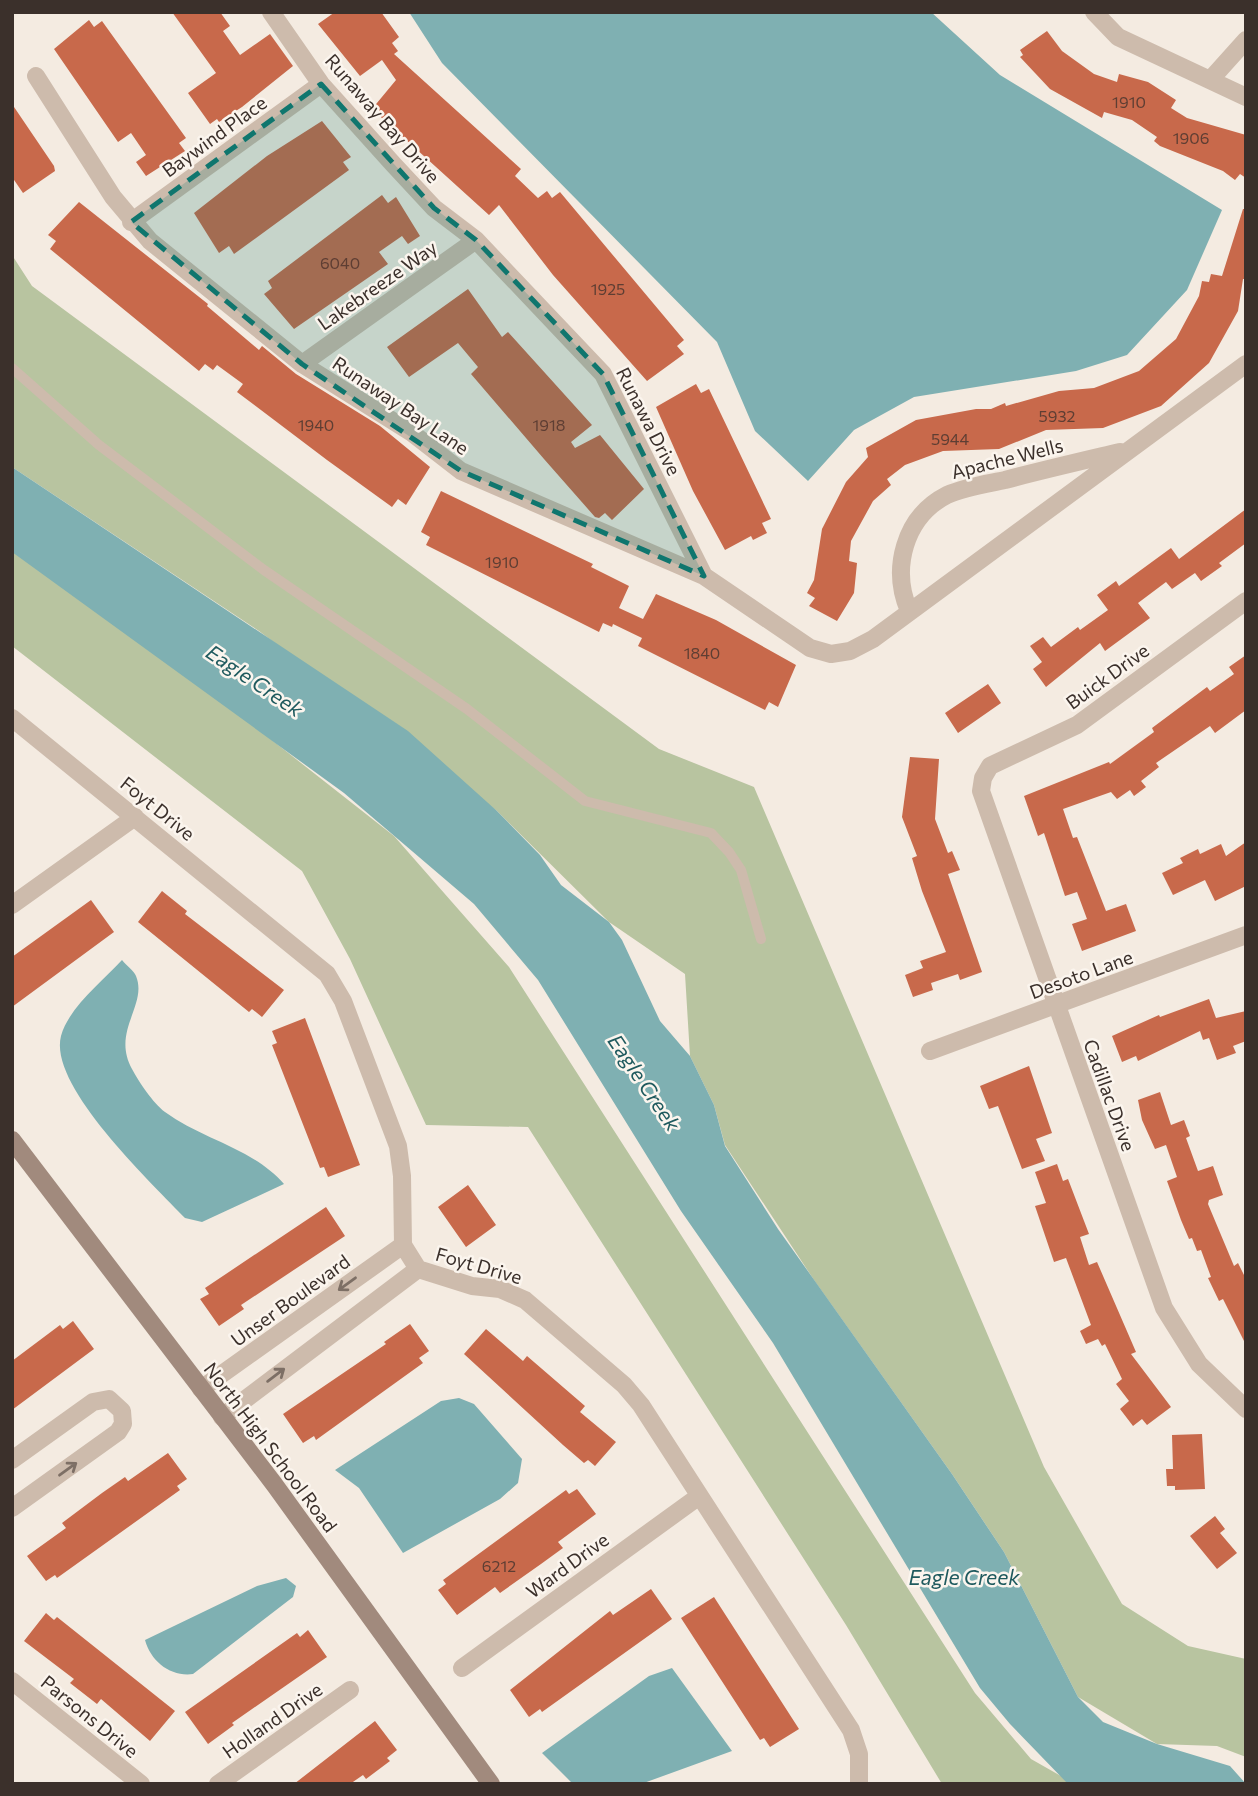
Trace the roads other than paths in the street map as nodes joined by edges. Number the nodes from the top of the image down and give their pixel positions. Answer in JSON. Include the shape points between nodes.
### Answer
{"nodes":[{"id":1,"x":271,"y":12,"type":"edge"},
{"id":2,"x":1094,"y":12,"type":"edge"},
{"id":3,"x":1246,"y":40,"type":"edge"},
{"id":4,"x":36,"y":76,"type":"dead end"},
{"id":5,"x":1211,"y":79,"type":"junction"},
{"id":6,"x":321,"y":84,"type":"junction"},
{"id":7,"x":1246,"y":97,"type":"edge"},
{"id":8,"x":131,"y":222,"type":"junction"},
{"id":9,"x":476,"y":240,"type":"junction"},
{"id":10,"x":302,"y":363,"type":"junction"},
{"id":11,"x":1246,"y":364,"type":"edge"},
{"id":12,"x":12,"y":368,"type":"edge"},
{"id":13,"x":1127,"y":450,"type":"junction"},
{"id":14,"x":704,"y":576,"type":"junction"},
{"id":15,"x":1246,"y":601,"type":"edge"},
{"id":16,"x":909,"y":611,"type":"junction"},
{"id":17,"x":831,"y":654,"type":"joint"},
{"id":18,"x":12,"y":718,"type":"edge"},
{"id":19,"x":986,"y":772,"type":"joint"},
{"id":20,"x":135,"y":817,"type":"junction"},
{"id":21,"x":12,"y":905,"type":"edge"},
{"id":22,"x":1246,"y":935,"type":"edge"},
{"id":23,"x":761,"y":939,"type":"dead end"},
{"id":24,"x":1055,"y":1006,"type":"junction"},
{"id":25,"x":930,"y":1051,"type":"dead end"},
{"id":26,"x":12,"y":1140,"type":"edge"},
{"id":27,"x":403,"y":1245,"type":"junction"},
{"id":28,"x":418,"y":1269,"type":"junction"},
{"id":29,"x":201,"y":1389,"type":"junction"},
{"id":30,"x":1246,"y":1409,"type":"edge"},
{"id":31,"x":222,"y":1416,"type":"junction"},
{"id":32,"x":12,"y":1460,"type":"edge"},
{"id":33,"x":698,"y":1497,"type":"junction"},
{"id":34,"x":12,"y":1508,"type":"edge"},
{"id":35,"x":462,"y":1668,"type":"dead end"},
{"id":36,"x":12,"y":1681,"type":"edge"},
{"id":37,"x":351,"y":1690,"type":"dead end"},
{"id":38,"x":141,"y":1784,"type":"edge"},
{"id":39,"x":218,"y":1784,"type":"edge"},
{"id":40,"x":491,"y":1784,"type":"edge"},
{"id":41,"x":859,"y":1784,"type":"edge"}],
"edges":[{"from":1,"to":6,"type":"street","name":"Runaway Bay Drive"},
{"from":2,"to":5,"type":"street","via":[[1118,37]]},
{"from":3,"to":5,"type":"street"},
{"from":4,"to":8,"type":"street","name":"Runaway Bay Lane"},
{"from":5,"to":7,"type":"street"},
{"from":6,"to":8,"type":"street","name":"Baywind Place"},
{"from":6,"to":9,"type":"street","name":"Runaway Bay Drive","via":[[434,208]]},
{"from":8,"to":10,"type":"street","name":"Runaway Bay Lane"},
{"from":9,"to":10,"type":"street","name":"Lakebreeze Way"},
{"from":9,"to":14,"type":"street","name":"Runawa Drive","via":[[603,374]]},
{"from":10,"to":14,"type":"street","name":"Runaway Bay Lane","via":[[412,433],[461,471]]},
{"from":11,"to":13,"type":"street","name":"Apache Wells"},
{"from":12,"to":23,"type":"lane","via":[[99,445],[264,570],[467,709],[585,801],[711,834],[741,870]]},
{"from":13,"to":16,"type":"street","name":"Apache Wells"},
{"from":13,"to":16,"type":"street","name":"Apache Wells","via":[[961,490],[931,506],[914,524],[902,555],[901,588]]},
{"from":14,"to":17,"type":"street","name":"Runaway Bay Lane","via":[[788,636]]},
{"from":15,"to":19,"type":"street","name":"Buick Drive","via":[[1077,725],[1002,758]]},
{"from":16,"to":17,"type":"street","name":"Apache Wells","via":[[862,646]]},
{"from":18,"to":20,"type":"street","name":"Foyt Drive"},
{"from":19,"to":24,"type":"street","name":"Cadillac Drive","via":[[981,797]]},
{"from":20,"to":21,"type":"street"},
{"from":20,"to":27,"type":"street","name":"Foyt Drive","via":[[315,962],[331,980],[398,1146]]},
{"from":22,"to":24,"type":"street","name":"Desoto Lane"},
{"from":24,"to":25,"type":"street","name":"Desoto Lane"},
{"from":24,"to":30,"type":"street","name":"Cadillac Drive","via":[[1164,1308],[1199,1364]]},
{"from":26,"to":29,"type":"street","name":"North High School Road"},
{"from":27,"to":28,"type":"street","name":"Foyt Drive"},
{"from":27,"to":29,"type":"street","name":"Unser Boulevard","one_way":true},
{"from":31,"to":28,"type":"street","one_way":true},
{"from":28,"to":33,"type":"street","name":"Foyt Drive","via":[[472,1286],[500,1289],[525,1300],[633,1394]]},
{"from":29,"to":31,"type":"street","name":"North High School Road"},
{"from":31,"to":40,"type":"street","name":"North High School Road"},
{"from":34,"to":32,"type":"street","one_way":true,"via":[[118,1432],[123,1414],[118,1404],[100,1399]]},
{"from":33,"to":35,"type":"street","name":"Ward Drive"},
{"from":33,"to":41,"type":"street","name":"Foyt Drive","via":[[851,1730],[859,1754]]},
{"from":36,"to":38,"type":"street","name":"Parsons Drive"},
{"from":37,"to":39,"type":"street","name":"Holland Drive"}]}
